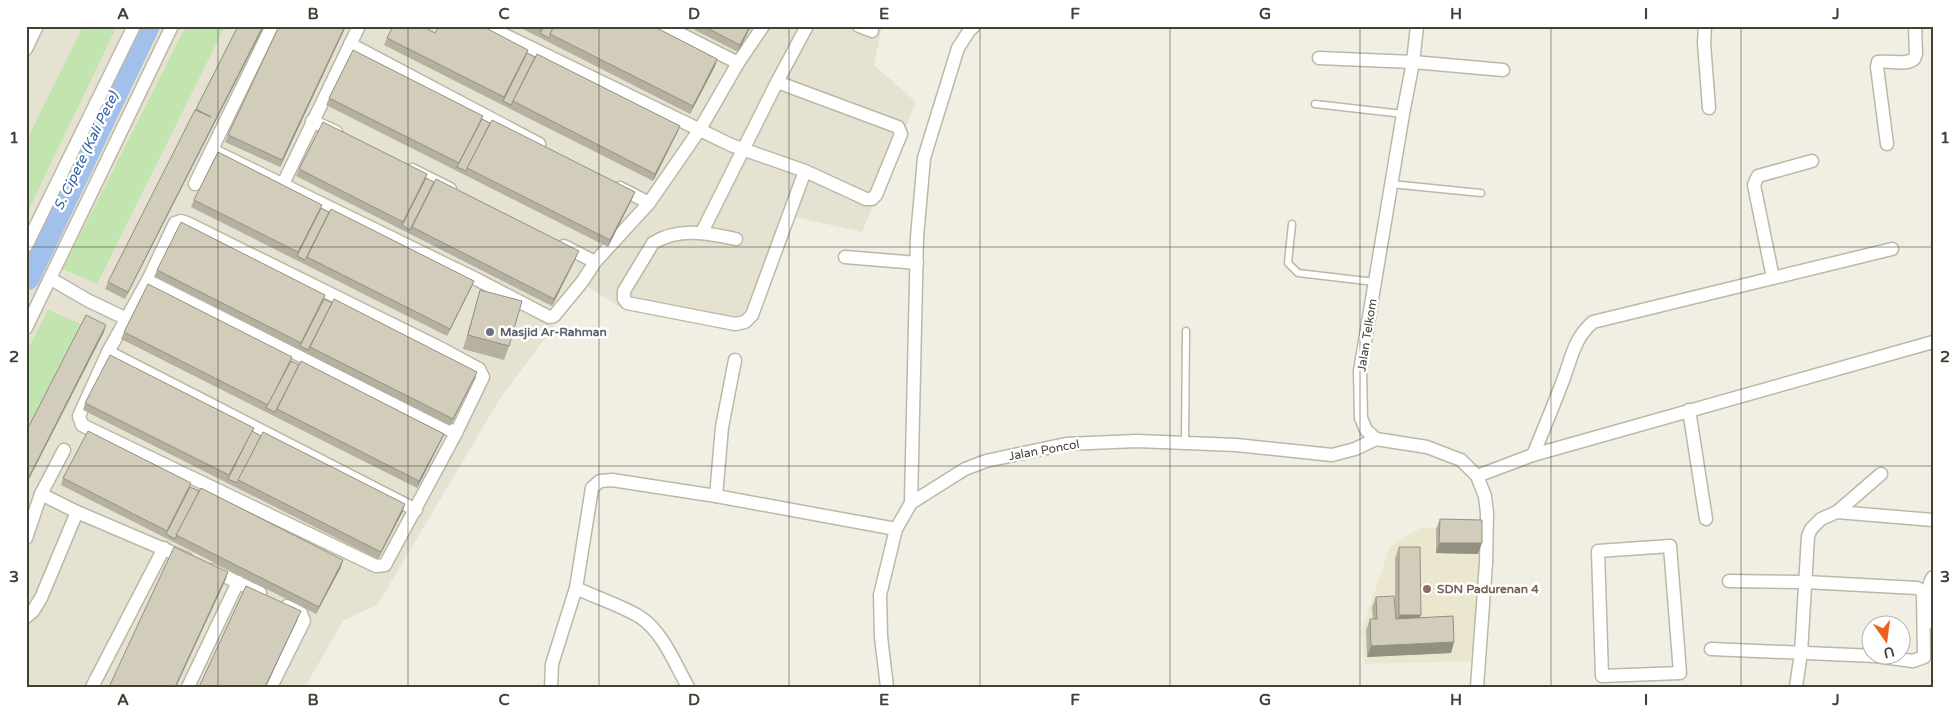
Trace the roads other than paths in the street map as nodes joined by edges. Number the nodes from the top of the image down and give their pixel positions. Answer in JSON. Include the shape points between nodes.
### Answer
{"nodes":[{"id":1,"x":37,"y":26,"type":"edge"},
{"id":2,"x":134,"y":26,"type":"edge"},
{"id":3,"x":172,"y":26,"type":"edge"},
{"id":4,"x":272,"y":26,"type":"edge"},
{"id":5,"x":359,"y":26,"type":"edge"},
{"id":6,"x":486,"y":26,"type":"edge"},
{"id":7,"x":665,"y":26,"type":"edge"},
{"id":8,"x":763,"y":26,"type":"edge"},
{"id":9,"x":807,"y":26,"type":"edge"},
{"id":10,"x":859,"y":26,"type":"edge"},
{"id":11,"x":974,"y":26,"type":"edge"},
{"id":12,"x":1417,"y":26,"type":"edge"},
{"id":13,"x":1705,"y":26,"type":"edge"},
{"id":14,"x":1915,"y":26,"type":"edge"},
{"id":15,"x":872,"y":31,"type":"dead end"},
{"id":16,"x":350,"y":44,"type":"junction"},
{"id":17,"x":26,"y":49,"type":"edge"},
{"id":18,"x":1319,"y":58,"type":"dead end"},
{"id":19,"x":1413,"y":62,"type":"junction"},
{"id":20,"x":738,"y":63,"type":"junction"},
{"id":21,"x":1503,"y":70,"type":"dead end"},
{"id":22,"x":777,"y":82,"type":"junction"},
{"id":23,"x":1315,"y":104,"type":"dead end"},
{"id":24,"x":1709,"y":108,"type":"dead end"},
{"id":25,"x":1402,"y":114,"type":"junction"},
{"id":26,"x":312,"y":121,"type":"junction"},
{"id":27,"x":704,"y":131,"type":"junction"},
{"id":28,"x":348,"y":138,"type":"edge"},
{"id":29,"x":1887,"y":144,"type":"dead end"},
{"id":30,"x":744,"y":149,"type":"junction"},
{"id":31,"x":212,"y":150,"type":"junction"},
{"id":32,"x":552,"y":152,"type":"edge"},
{"id":33,"x":1812,"y":161,"type":"dead end"},
{"id":34,"x":401,"y":165,"type":"edge"},
{"id":35,"x":805,"y":171,"type":"junction"},
{"id":36,"x":605,"y":180,"type":"edge"},
{"id":37,"x":195,"y":184,"type":"dead end"},
{"id":38,"x":283,"y":184,"type":"junction"},
{"id":39,"x":1391,"y":184,"type":"junction"},
{"id":40,"x":1481,"y":193,"type":"dead end"},
{"id":41,"x":463,"y":196,"type":"edge"},
{"id":42,"x":649,"y":203,"type":"junction"},
{"id":43,"x":1292,"y":224,"type":"dead end"},
{"id":44,"x":702,"y":232,"type":"junction"},
{"id":45,"x":736,"y":238,"type":"dead end"},
{"id":46,"x":551,"y":240,"type":"edge"},
{"id":47,"x":26,"y":246,"type":"edge"},
{"id":48,"x":1892,"y":249,"type":"dead end"},
{"id":49,"x":844,"y":257,"type":"dead end"},
{"id":50,"x":595,"y":262,"type":"junction"},
{"id":51,"x":917,"y":263,"type":"junction"},
{"id":52,"x":1773,"y":278,"type":"junction"},
{"id":53,"x":51,"y":279,"type":"junction"},
{"id":54,"x":148,"y":280,"type":"junction"},
{"id":55,"x":1375,"y":282,"type":"junction"},
{"id":56,"x":127,"y":319,"type":"junction"},
{"id":57,"x":26,"y":328,"type":"edge"},
{"id":58,"x":1186,"y":331,"type":"dead end"},
{"id":59,"x":1933,"y":342,"type":"edge"},
{"id":60,"x":108,"y":352,"type":"junction"},
{"id":61,"x":735,"y":360,"type":"dead end"},
{"id":62,"x":1689,"y":410,"type":"junction"},
{"id":63,"x":456,"y":433,"type":"junction"},
{"id":64,"x":1376,"y":439,"type":"junction"},
{"id":65,"x":1185,"y":443,"type":"junction"},
{"id":66,"x":64,"y":450,"type":"dead end"},
{"id":67,"x":1533,"y":455,"type":"junction"},
{"id":68,"x":1881,"y":474,"type":"dead end"},
{"id":69,"x":1477,"y":476,"type":"junction"},
{"id":70,"x":41,"y":494,"type":"junction"},
{"id":71,"x":716,"y":496,"type":"junction"},
{"id":72,"x":911,"y":503,"type":"junction"},
{"id":73,"x":416,"y":510,"type":"junction"},
{"id":74,"x":77,"y":512,"type":"junction"},
{"id":75,"x":1837,"y":512,"type":"junction"},
{"id":76,"x":1706,"y":519,"type":"dead end"},
{"id":77,"x":1933,"y":520,"type":"edge"},
{"id":78,"x":896,"y":529,"type":"junction"},
{"id":79,"x":26,"y":538,"type":"edge"},
{"id":80,"x":164,"y":548,"type":"junction"},
{"id":81,"x":1933,"y":577,"type":"edge"},
{"id":82,"x":1729,"y":581,"type":"dead end"},
{"id":83,"x":238,"y":582,"type":"junction"},
{"id":84,"x":1806,"y":582,"type":"junction"},
{"id":85,"x":576,"y":588,"type":"junction"},
{"id":86,"x":26,"y":617,"type":"edge"},
{"id":87,"x":1933,"y":623,"type":"edge"},
{"id":88,"x":1711,"y":649,"type":"dead end"},
{"id":89,"x":1801,"y":653,"type":"junction"},
{"id":90,"x":1628,"y":681,"type":"edge"},
{"id":91,"x":92,"y":687,"type":"edge"},
{"id":92,"x":188,"y":687,"type":"edge"},
{"id":93,"x":271,"y":687,"type":"edge"},
{"id":94,"x":550,"y":687,"type":"edge"},
{"id":95,"x":688,"y":687,"type":"edge"},
{"id":96,"x":887,"y":687,"type":"edge"},
{"id":97,"x":1477,"y":687,"type":"edge"},
{"id":98,"x":1796,"y":687,"type":"edge"}],
"edges":[{"from":1,"to":17,"type":"street"},
{"from":2,"to":47,"type":"street"},
{"from":3,"to":53,"type":"street"},
{"from":4,"to":31,"type":"street"},
{"from":5,"to":16,"type":"street"},
{"from":6,"to":27,"type":"street"},
{"from":7,"to":20,"type":"street"},
{"from":8,"to":20,"type":"street"},
{"from":9,"to":22,"type":"street"},
{"from":10,"to":15,"type":"street"},
{"from":11,"to":51,"type":"street","via":[[958,48],[924,158]]},
{"from":12,"to":19,"type":"street","name":"Jalan Telkom"},
{"from":13,"to":24,"type":"street"},
{"from":14,"to":29,"type":"street","via":[[1914,59],[1909,62],[1878,62]]},
{"from":16,"to":26,"type":"street"},
{"from":16,"to":32,"type":"street"},
{"from":18,"to":19,"type":"street"},
{"from":19,"to":21,"type":"street"},
{"from":19,"to":25,"type":"street","name":"Jalan Telkom"},
{"from":20,"to":27,"type":"street"},
{"from":22,"to":30,"type":"street"},
{"from":22,"to":35,"type":"street","via":[[898,127],[901,134],[872,200]]},
{"from":23,"to":25,"type":"lane"},
{"from":25,"to":39,"type":"street","name":"Jalan Telkom"},
{"from":26,"to":28,"type":"street"},
{"from":26,"to":38,"type":"street"},
{"from":27,"to":30,"type":"street"},
{"from":27,"to":42,"type":"street"},
{"from":30,"to":35,"type":"street"},
{"from":30,"to":44,"type":"street"},
{"from":31,"to":37,"type":"street"},
{"from":31,"to":38,"type":"street"},
{"from":33,"to":52,"type":"street","via":[[1758,176],[1754,185]]},
{"from":34,"to":41,"type":"street"},
{"from":35,"to":44,"type":"street","via":[[752,314],[745,322],[735,324],[627,303],[624,291],[654,243],[670,235]]},
{"from":36,"to":42,"type":"street"},
{"from":38,"to":50,"type":"street","via":[[545,316],[554,316]]},
{"from":39,"to":40,"type":"lane"},
{"from":39,"to":55,"type":"street","name":"Jalan Telkom"},
{"from":42,"to":50,"type":"street"},
{"from":43,"to":55,"type":"lane","via":[[1288,263],[1298,273]]},
{"from":44,"to":45,"type":"street"},
{"from":46,"to":50,"type":"street"},
{"from":48,"to":52,"type":"street"},
{"from":49,"to":51,"type":"street"},
{"from":51,"to":72,"type":"street"},
{"from":52,"to":67,"type":"street","via":[[1593,322],[1582,333],[1568,360],[1563,381]]},
{"from":53,"to":56,"type":"street"},
{"from":53,"to":57,"type":"street"},
{"from":54,"to":56,"type":"street"},
{"from":54,"to":63,"type":"street"},
{"from":54,"to":63,"type":"street","via":[[175,223],[181,221],[444,350],[482,372],[483,377]]},
{"from":55,"to":64,"type":"street","name":"Jalan Telkom","via":[[1360,371],[1360,396],[1361,418],[1366,430]]},
{"from":56,"to":60,"type":"street"},
{"from":58,"to":65,"type":"lane"},
{"from":59,"to":62,"type":"street"},
{"from":60,"to":73,"type":"street"},
{"from":60,"to":73,"type":"street","via":[[79,416],[82,425],[376,566],[386,565]]},
{"from":61,"to":71,"type":"street","via":[[722,427]]},
{"from":62,"to":67,"type":"street"},
{"from":62,"to":76,"type":"street"},
{"from":63,"to":73,"type":"street"},
{"from":64,"to":65,"type":"street","name":"Jalan Poncol","via":[[1332,455]]},
{"from":64,"to":69,"type":"street","via":[[1428,446],[1461,460]]},
{"from":65,"to":72,"type":"street","name":"Jalan Poncol","via":[[1066,444],[986,461],[965,469]]},
{"from":66,"to":70,"type":"street"},
{"from":67,"to":69,"type":"street"},
{"from":68,"to":75,"type":"street"},
{"from":69,"to":97,"type":"street","via":[[1485,496],[1487,513]]},
{"from":70,"to":74,"type":"street"},
{"from":70,"to":79,"type":"street"},
{"from":71,"to":78,"type":"street"},
{"from":71,"to":85,"type":"street","via":[[612,480],[600,481],[592,488]]},
{"from":72,"to":78,"type":"street","name":"Jalan Poncol"},
{"from":74,"to":80,"type":"street"},
{"from":74,"to":86,"type":"street","via":[[41,598]]},
{"from":75,"to":77,"type":"street"},
{"from":75,"to":84,"type":"street","via":[[1811,529]]},
{"from":78,"to":96,"type":"street","name":"Jalan Poncol","via":[[880,595]]},
{"from":80,"to":83,"type":"street"},
{"from":80,"to":91,"type":"street"},
{"from":81,"to":87,"type":"street","via":[[1929,591]]},
{"from":82,"to":84,"type":"street"},
{"from":83,"to":92,"type":"street"},
{"from":83,"to":93,"type":"street","via":[[301,613],[304,621]]},
{"from":84,"to":89,"type":"street"},
{"from":84,"to":89,"type":"street","via":[[1921,590],[1924,657],[1913,660]]},
{"from":85,"to":94,"type":"street","via":[[552,664]]},
{"from":85,"to":95,"type":"street","via":[[641,618],[666,646]]},
{"from":88,"to":89,"type":"street"},
{"from":89,"to":98,"type":"street"},
{"from":90,"to":90,"type":"street","via":[[1602,676],[1598,551],[1670,546],[1680,672]]}]}
